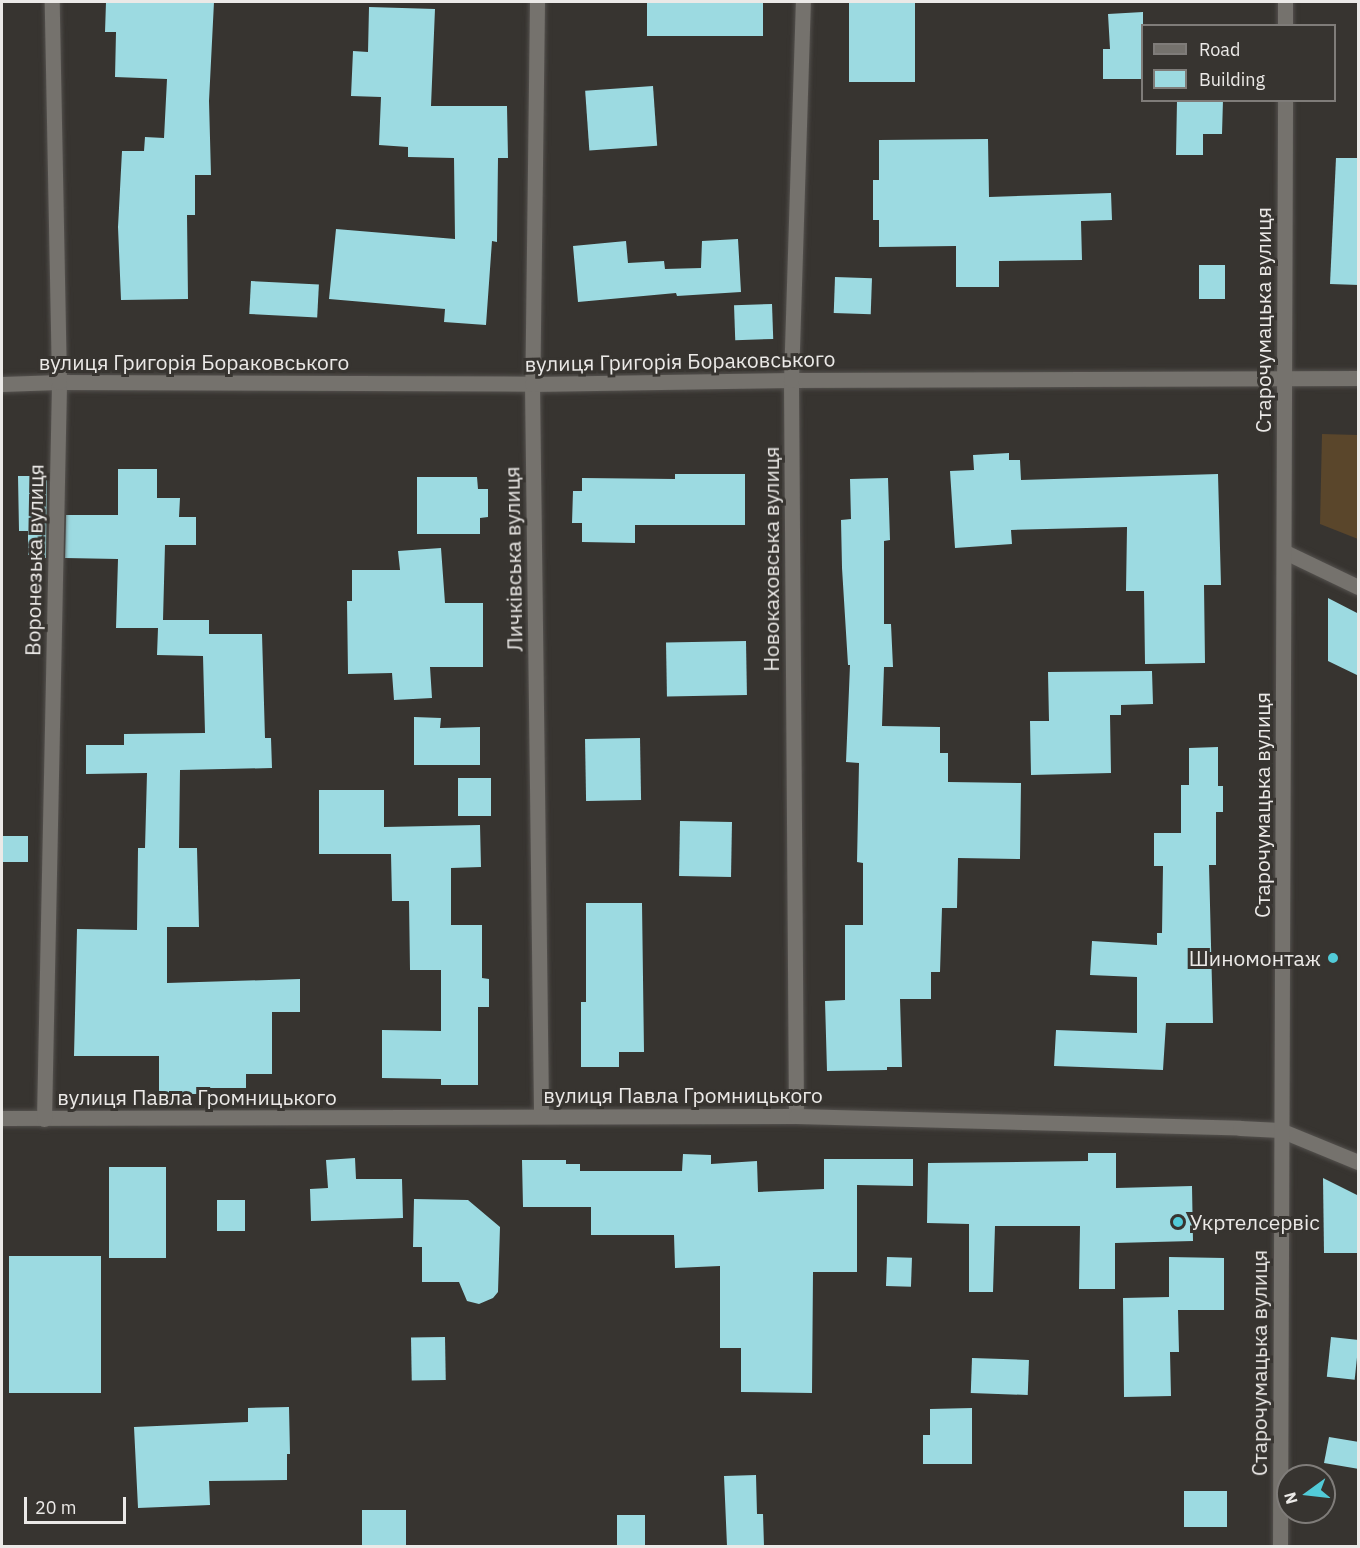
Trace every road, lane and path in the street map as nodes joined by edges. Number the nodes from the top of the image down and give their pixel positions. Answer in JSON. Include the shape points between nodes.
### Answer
{"nodes":[{"id":1,"x":52,"y":2,"type":"edge"},
{"id":2,"x":537,"y":2,"type":"edge"},
{"id":3,"x":802,"y":2,"type":"edge"},
{"id":4,"x":1285,"y":2,"type":"edge"},
{"id":5,"x":1285,"y":24,"type":"edge"},
{"id":6,"x":1285,"y":102,"type":"edge"},
{"id":7,"x":1284,"y":377,"type":"junction"},
{"id":8,"x":1359,"y":378,"type":"edge"},
{"id":9,"x":791,"y":380,"type":"junction"},
{"id":10,"x":58,"y":382,"type":"junction"},
{"id":11,"x":2,"y":384,"type":"edge"},
{"id":12,"x":532,"y":384,"type":"junction"},
{"id":13,"x":1285,"y":552,"type":"junction"},
{"id":14,"x":1359,"y":587,"type":"edge"},
{"id":15,"x":541,"y":1115,"type":"junction"},
{"id":16,"x":796,"y":1116,"type":"junction"},
{"id":17,"x":2,"y":1118,"type":"edge"},
{"id":18,"x":44,"y":1119,"type":"junction"},
{"id":19,"x":1280,"y":1130,"type":"junction"},
{"id":20,"x":1359,"y":1162,"type":"edge"},
{"id":21,"x":1280,"y":1546,"type":"edge"}],
"edges":[{"from":1,"to":10,"type":"street","name":"Воронезька вулиця"},
{"from":2,"to":12,"type":"street","name":"Личківська вулиця"},
{"from":3,"to":9,"type":"street","name":"Новокаховська вулиця"},
{"from":4,"to":5,"type":"street"},
{"from":6,"to":7,"type":"street","name":"Старочумацька вулиця"},
{"from":7,"to":8,"type":"street","name":"вулиця Григорія Бораковського"},
{"from":7,"to":9,"type":"street","name":"вулиця Григорія Бораковського"},
{"from":7,"to":13,"type":"street","name":"Старочумацька вулиця"},
{"from":9,"to":12,"type":"street","name":"вулиця Григорія Бораковського"},
{"from":9,"to":16,"type":"street","name":"Новокаховська вулиця"},
{"from":10,"to":11,"type":"street","name":"вулиця Григорія Бораковського"},
{"from":10,"to":12,"type":"street","name":"вулиця Григорія Бораковського"},
{"from":10,"to":18,"type":"street","name":"Воронезька вулиця"},
{"from":12,"to":15,"type":"street","name":"Личківська вулиця"},
{"from":13,"to":14,"type":"street"},
{"from":13,"to":19,"type":"street","name":"Старочумацька вулиця"},
{"from":15,"to":16,"type":"street","name":"вулиця Павла Громницького"},
{"from":15,"to":18,"type":"street","name":"вулиця Павла Громницького"},
{"from":16,"to":19,"type":"street","name":"вулиця Павла Громницького"},
{"from":17,"to":18,"type":"street","name":"вулиця Павла Громницького"},
{"from":19,"to":20,"type":"street","name":"вулиця Павла Громницького"},
{"from":19,"to":21,"type":"street","name":"Старочумацька вулиця"}]}
